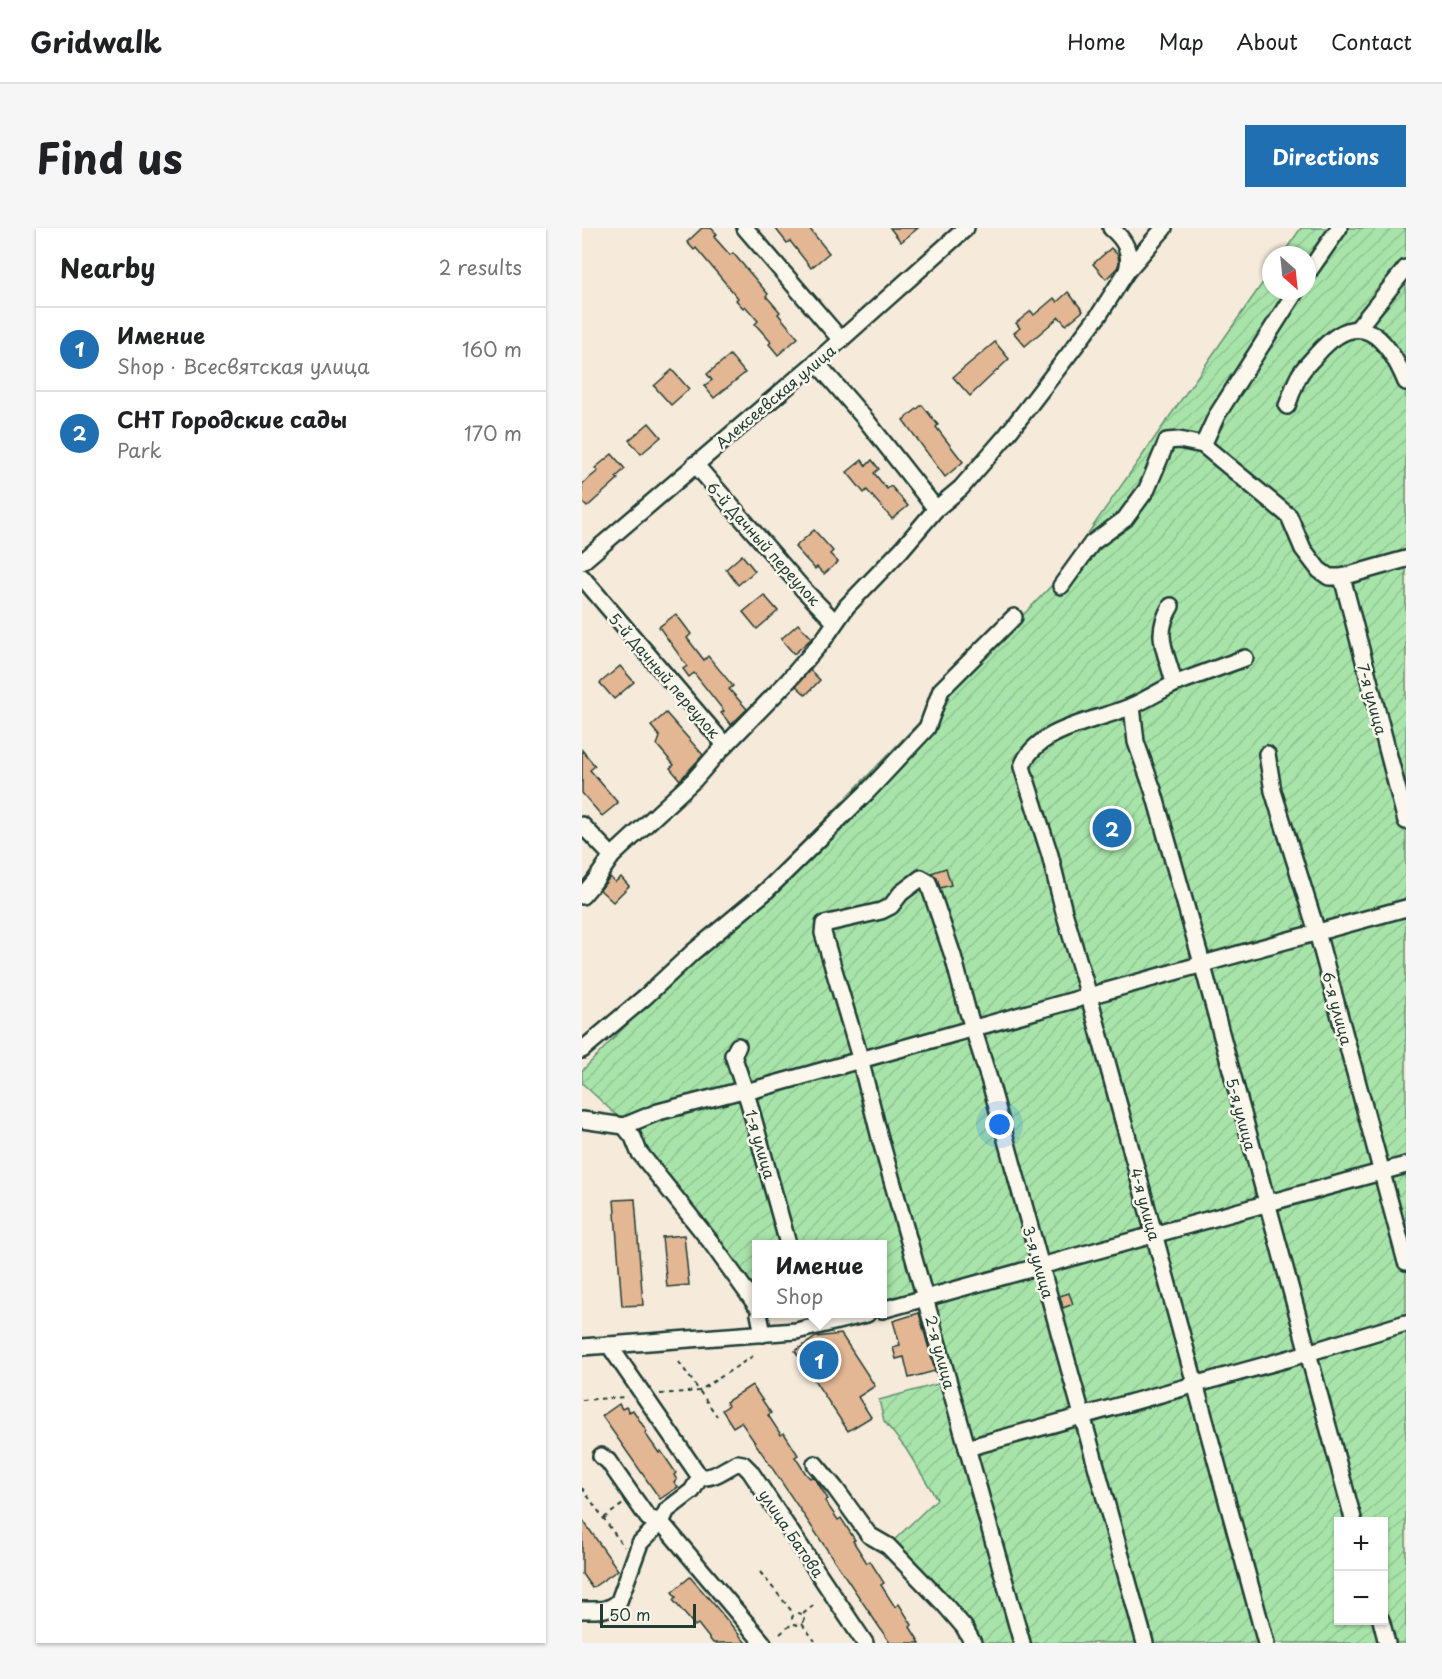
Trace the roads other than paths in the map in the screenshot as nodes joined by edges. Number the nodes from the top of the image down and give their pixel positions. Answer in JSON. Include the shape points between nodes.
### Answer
{"nodes":[{"id":1,"x":745,"y":228,"type":"edge"},
{"id":2,"x":1111,"y":228,"type":"edge"},
{"id":3,"x":1164,"y":228,"type":"edge"},
{"id":4,"x":1339,"y":228,"type":"edge"},
{"id":5,"x":959,"y":230,"type":"edge"},
{"id":6,"x":1316,"y":261,"type":"edge"},
{"id":7,"x":1406,"y":268,"type":"edge"},
{"id":8,"x":1127,"y":271,"type":"junction"},
{"id":9,"x":1290,"y":300,"type":"edge"},
{"id":10,"x":1358,"y":328,"type":"junction"},
{"id":11,"x":841,"y":340,"type":"junction"},
{"id":12,"x":816,"y":362,"type":"junction"},
{"id":13,"x":1406,"y":382,"type":"edge"},
{"id":14,"x":1287,"y":406,"type":"dead end"},
{"id":15,"x":1203,"y":445,"type":"junction"},
{"id":16,"x":694,"y":464,"type":"junction"},
{"id":17,"x":936,"y":509,"type":"junction"},
{"id":18,"x":1406,"y":559,"type":"edge"},
{"id":19,"x":582,"y":562,"type":"edge"},
{"id":20,"x":1341,"y":577,"type":"junction"},
{"id":21,"x":582,"y":578,"type":"edge"},
{"id":22,"x":1061,"y":585,"type":"dead end"},
{"id":23,"x":1171,"y":606,"type":"dead end"},
{"id":24,"x":1014,"y":617,"type":"dead end"},
{"id":25,"x":835,"y":622,"type":"junction"},
{"id":26,"x":1245,"y":658,"type":"dead end"},
{"id":27,"x":1174,"y":684,"type":"junction"},
{"id":28,"x":1132,"y":706,"type":"junction"},
{"id":29,"x":725,"y":745,"type":"junction"},
{"id":30,"x":1267,"y":754,"type":"dead end"},
{"id":31,"x":1406,"y":821,"type":"edge"},
{"id":32,"x":582,"y":825,"type":"edge"},
{"id":33,"x":612,"y":856,"type":"junction"},
{"id":34,"x":928,"y":882,"type":"joint"},
{"id":35,"x":582,"y":896,"type":"edge"},
{"id":36,"x":1406,"y":908,"type":"edge"},
{"id":37,"x":1317,"y":932,"type":"junction"},
{"id":38,"x":1202,"y":963,"type":"junction"},
{"id":39,"x":1089,"y":996,"type":"junction"},
{"id":40,"x":973,"y":1029,"type":"junction"},
{"id":41,"x":738,"y":1046,"type":"dead end"},
{"id":42,"x":582,"y":1050,"type":"edge"},
{"id":43,"x":860,"y":1060,"type":"junction"},
{"id":44,"x":745,"y":1090,"type":"junction"},
{"id":45,"x":582,"y":1120,"type":"edge"},
{"id":46,"x":624,"y":1126,"type":"junction"},
{"id":47,"x":1406,"y":1165,"type":"edge"},
{"id":48,"x":1381,"y":1172,"type":"junction"},
{"id":49,"x":1266,"y":1203,"type":"junction"},
{"id":50,"x":1154,"y":1235,"type":"junction"},
{"id":51,"x":787,"y":1240,"type":"edge"},
{"id":52,"x":1406,"y":1262,"type":"edge"},
{"id":53,"x":1040,"y":1267,"type":"junction"},
{"id":54,"x":929,"y":1298,"type":"junction"},
{"id":55,"x":752,"y":1299,"type":"edge"},
{"id":56,"x":887,"y":1309,"type":"edge"},
{"id":57,"x":760,"y":1318,"type":"edge"},
{"id":58,"x":850,"y":1318,"type":"edge"},
{"id":59,"x":1406,"y":1323,"type":"edge"},
{"id":60,"x":763,"y":1334,"type":"junction"},
{"id":61,"x":609,"y":1345,"type":"junction"},
{"id":62,"x":582,"y":1347,"type":"edge"},
{"id":63,"x":1308,"y":1353,"type":"junction"},
{"id":64,"x":1195,"y":1384,"type":"junction"},
{"id":65,"x":1083,"y":1415,"type":"junction"},
{"id":66,"x":967,"y":1448,"type":"junction"},
{"id":67,"x":601,"y":1456,"type":"dead end"},
{"id":68,"x":815,"y":1464,"type":"dead end"},
{"id":69,"x":700,"y":1477,"type":"junction"},
{"id":70,"x":1353,"y":1517,"type":"edge"},
{"id":71,"x":661,"y":1522,"type":"junction"},
{"id":72,"x":582,"y":1610,"type":"edge"},
{"id":73,"x":1382,"y":1625,"type":"edge"},
{"id":74,"x":763,"y":1643,"type":"edge"},
{"id":75,"x":865,"y":1643,"type":"edge"},
{"id":76,"x":973,"y":1643,"type":"edge"},
{"id":77,"x":1022,"y":1643,"type":"edge"},
{"id":78,"x":1145,"y":1643,"type":"edge"},
{"id":79,"x":1266,"y":1643,"type":"edge"},
{"id":80,"x":1387,"y":1643,"type":"edge"}],
"edges":[{"from":1,"to":11,"type":"street"},
{"from":2,"to":8,"type":"street","via":[[1129,252]]},
{"from":3,"to":8,"type":"street"},
{"from":4,"to":6,"type":"street"},
{"from":5,"to":11,"type":"street","name":"Алексеевская улица"},
{"from":7,"to":10,"type":"street"},
{"from":8,"to":17,"type":"street","via":[[1099,315],[1006,436],[961,488]]},
{"from":9,"to":15,"type":"street"},
{"from":10,"to":13,"type":"street","via":[[1381,339]]},
{"from":10,"to":14,"type":"street","via":[[1346,330],[1326,344],[1299,375]]},
{"from":11,"to":12,"type":"street","name":"Алексеевская улица"},
{"from":12,"to":16,"type":"street","name":"Алексеевская улица"},
{"from":12,"to":17,"type":"street"},
{"from":15,"to":20,"type":"street","via":[[1289,516],[1303,549],[1319,570],[1329,577]]},
{"from":15,"to":22,"type":"street","via":[[1167,441],[1147,489],[1125,519],[1092,543]]},
{"from":16,"to":19,"type":"street","name":"Алексеевская улица"},
{"from":16,"to":25,"type":"street","name":"6-й Дачный переулок"},
{"from":17,"to":25,"type":"street"},
{"from":18,"to":20,"type":"street"},
{"from":20,"to":31,"type":"street","name":"7-я улица"},
{"from":21,"to":29,"type":"street","name":"5-й Дачный переулок"},
{"from":23,"to":27,"type":"street","via":[[1161,633]]},
{"from":24,"to":42,"type":"street","via":[[941,690],[927,728],[811,848]]},
{"from":25,"to":29,"type":"street","via":[[788,681]]},
{"from":26,"to":27,"type":"street"},
{"from":27,"to":28,"type":"street"},
{"from":28,"to":38,"type":"street","name":"5-я улица","via":[[1136,742]]},
{"from":28,"to":39,"type":"street","name":"4-я улица","via":[[1065,729],[1039,744],[1026,756],[1022,767]]},
{"from":29,"to":33,"type":"street","via":[[694,780]]},
{"from":30,"to":37,"type":"street","name":"6-я улица","via":[[1273,791]]},
{"from":32,"to":33,"type":"street"},
{"from":33,"to":35,"type":"street"},
{"from":34,"to":40,"type":"street","name":"3-я улица"},
{"from":34,"to":43,"type":"street","name":"2-я улица","via":[[921,878],[881,911],[824,924],[828,954]]},
{"from":36,"to":37,"type":"street"},
{"from":37,"to":38,"type":"street"},
{"from":37,"to":48,"type":"street","name":"6-я улица"},
{"from":38,"to":39,"type":"street"},
{"from":38,"to":49,"type":"street","name":"5-я улица"},
{"from":39,"to":40,"type":"street"},
{"from":39,"to":50,"type":"street","name":"4-я улица"},
{"from":40,"to":43,"type":"street"},
{"from":40,"to":53,"type":"street","name":"3-я улица"},
{"from":41,"to":44,"type":"street","name":"1-я улица","via":[[733,1055]]},
{"from":43,"to":44,"type":"street"},
{"from":43,"to":54,"type":"street","name":"2-я улица"},
{"from":44,"to":46,"type":"street","via":[[658,1112]]},
{"from":44,"to":51,"type":"street","name":"1-я улица"},
{"from":45,"to":46,"type":"street"},
{"from":46,"to":55,"type":"street","via":[[639,1152]]},
{"from":47,"to":48,"type":"street"},
{"from":48,"to":49,"type":"street"},
{"from":48,"to":52,"type":"street","name":"6-я улица"},
{"from":49,"to":50,"type":"street"},
{"from":49,"to":63,"type":"street","name":"5-я улица"},
{"from":50,"to":53,"type":"street"},
{"from":50,"to":64,"type":"street","name":"4-я улица"},
{"from":53,"to":54,"type":"street"},
{"from":53,"to":65,"type":"street","name":"3-я улица"},
{"from":54,"to":56,"type":"street"},
{"from":54,"to":66,"type":"street","name":"2-я улица"},
{"from":57,"to":60,"type":"street"},
{"from":58,"to":60,"type":"street"},
{"from":59,"to":63,"type":"street"},
{"from":60,"to":61,"type":"street"},
{"from":61,"to":62,"type":"street"},
{"from":61,"to":69,"type":"street"},
{"from":63,"to":64,"type":"street"},
{"from":63,"to":70,"type":"street","name":"5-я улица"},
{"from":64,"to":65,"type":"street"},
{"from":64,"to":79,"type":"street","name":"4-я улица"},
{"from":65,"to":66,"type":"street"},
{"from":65,"to":78,"type":"street","name":"3-я улица"},
{"from":66,"to":77,"type":"street","name":"2-я улица"},
{"from":67,"to":71,"type":"street","via":[[648,1518]]},
{"from":68,"to":76,"type":"street","via":[[869,1535],[888,1546],[944,1604]]},
{"from":69,"to":71,"type":"street","via":[[692,1491],[667,1510]]},
{"from":69,"to":75,"type":"street","name":"улица Батова","via":[[714,1476],[737,1463],[750,1471]]},
{"from":71,"to":72,"type":"street","via":[[639,1543],[615,1605]]},
{"from":71,"to":74,"type":"street"},
{"from":73,"to":80,"type":"street"}]}
